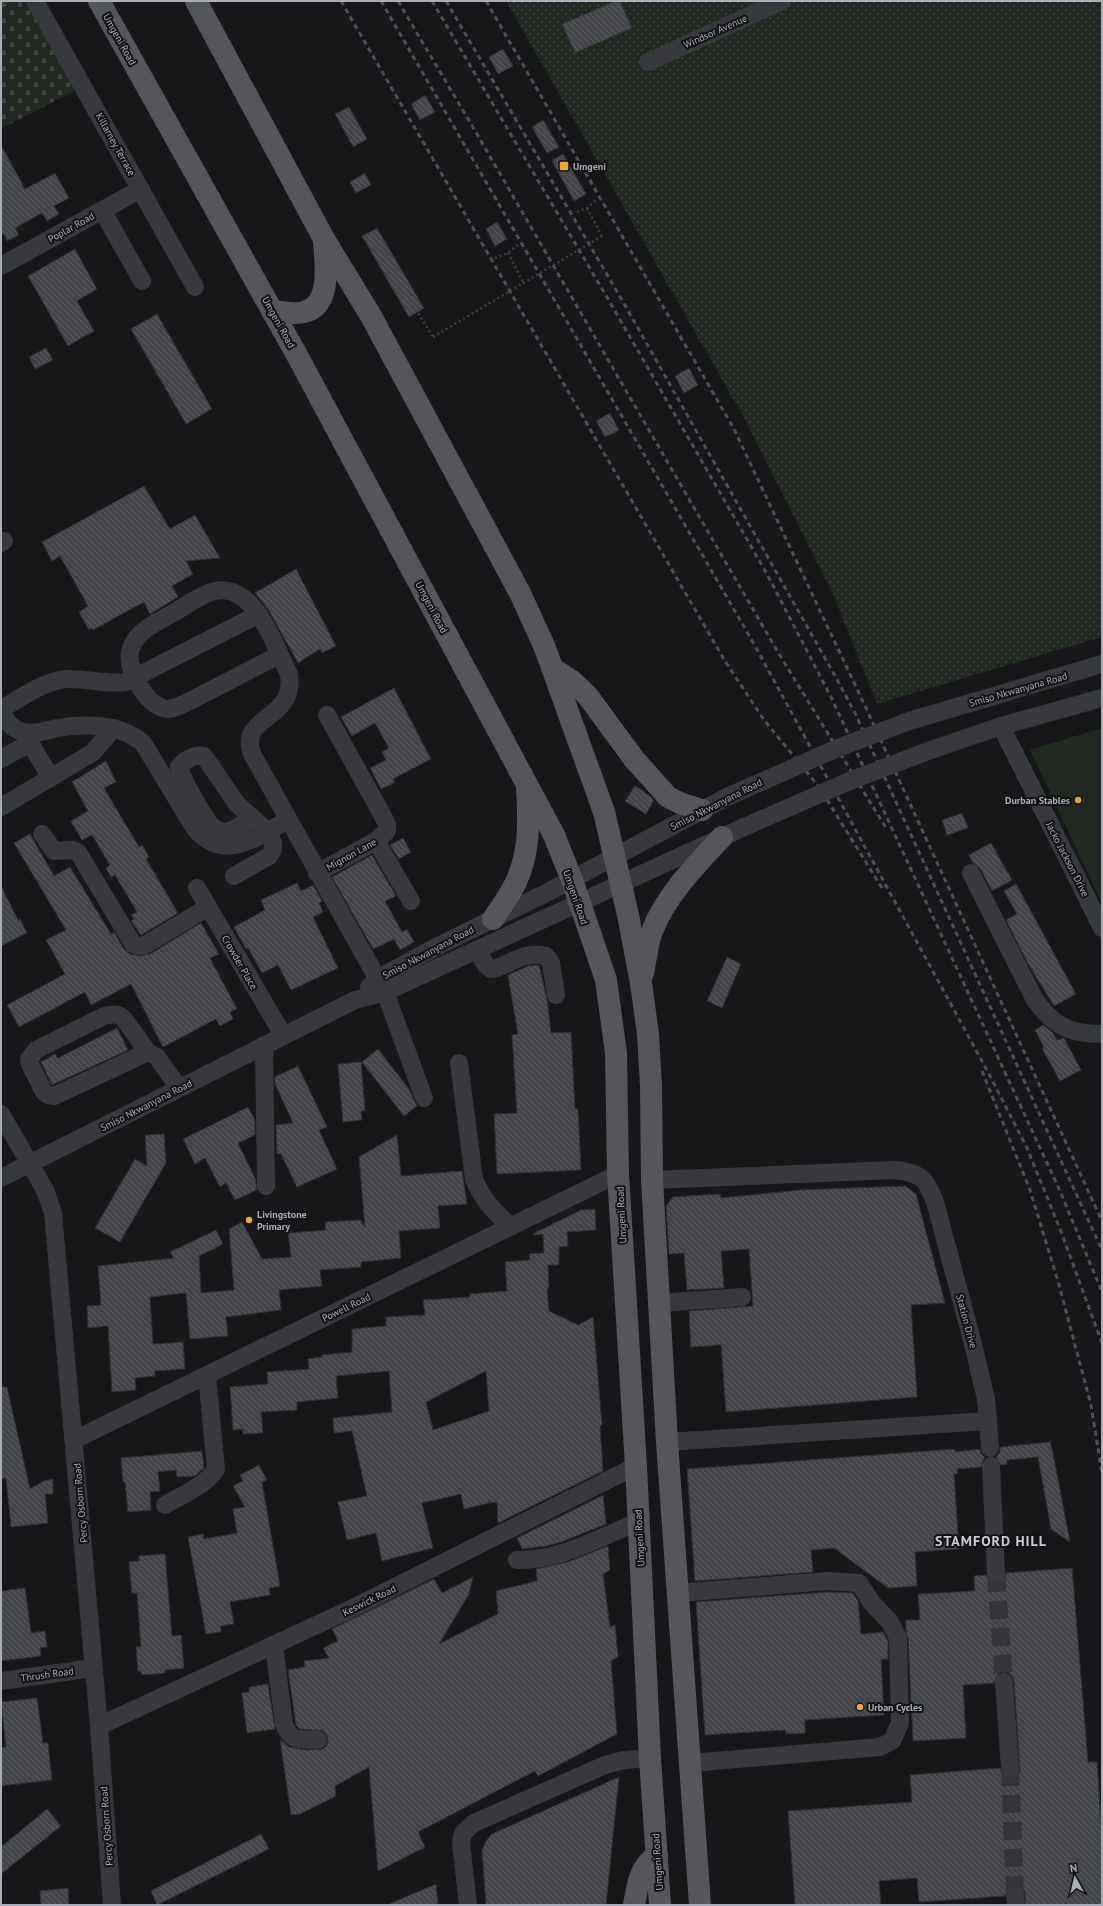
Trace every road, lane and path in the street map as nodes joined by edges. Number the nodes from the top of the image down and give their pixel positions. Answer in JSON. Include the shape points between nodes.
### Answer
{"nodes":[{"id":1,"x":35,"y":1,"type":"edge"},
{"id":2,"x":99,"y":1,"type":"edge"},
{"id":3,"x":196,"y":1,"type":"edge"},
{"id":4,"x":782,"y":1,"type":"edge"},
{"id":5,"x":648,"y":62,"type":"dead end"},
{"id":6,"x":141,"y":189,"type":"junction"},
{"id":7,"x":596,"y":200,"type":"dead end"},
{"id":8,"x":587,"y":208,"type":"junction"},
{"id":9,"x":102,"y":210,"type":"junction"},
{"id":10,"x":577,"y":212,"type":"dead end"},
{"id":11,"x":324,"y":239,"type":"junction"},
{"id":12,"x":518,"y":245,"type":"dead end"},
{"id":13,"x":508,"y":254,"type":"junction"},
{"id":14,"x":495,"y":258,"type":"dead end"},
{"id":15,"x":1,"y":266,"type":"edge"},
{"id":16,"x":142,"y":281,"type":"dead end"},
{"id":17,"x":523,"y":282,"type":"junction"},
{"id":18,"x":195,"y":287,"type":"dead end"},
{"id":19,"x":413,"y":305,"type":"dead end"},
{"id":20,"x":272,"y":311,"type":"junction"},
{"id":21,"x":259,"y":614,"type":"junction"},
{"id":22,"x":279,"y":655,"type":"junction"},
{"id":23,"x":1102,"y":664,"type":"edge"},
{"id":24,"x":552,"y":668,"type":"junction"},
{"id":25,"x":134,"y":679,"type":"junction"},
{"id":26,"x":1102,"y":698,"type":"edge"},
{"id":27,"x":1,"y":709,"type":"edge"},
{"id":28,"x":1,"y":713,"type":"edge"},
{"id":29,"x":328,"y":714,"type":"dead end"},
{"id":30,"x":1001,"y":726,"type":"junction"},
{"id":31,"x":114,"y":728,"type":"junction"},
{"id":32,"x":29,"y":738,"type":"junction"},
{"id":33,"x":1,"y":759,"type":"edge"},
{"id":34,"x":51,"y":778,"type":"junction"},
{"id":35,"x":526,"y":781,"type":"junction"},
{"id":36,"x":1,"y":807,"type":"edge"},
{"id":37,"x":702,"y":810,"type":"junction"},
{"id":38,"x":252,"y":818,"type":"dead end"},
{"id":39,"x":288,"y":820,"type":"junction"},
{"id":40,"x":267,"y":831,"type":"junction"},
{"id":41,"x":42,"y":834,"type":"dead end"},
{"id":42,"x":722,"y":837,"type":"junction"},
{"id":43,"x":376,"y":841,"type":"junction"},
{"id":44,"x":615,"y":856,"type":"junction"},
{"id":45,"x":317,"y":873,"type":"junction"},
{"id":46,"x":970,"y":873,"type":"dead end"},
{"id":47,"x":234,"y":876,"type":"dead end"},
{"id":48,"x":572,"y":880,"type":"junction"},
{"id":49,"x":622,"y":884,"type":"junction"},
{"id":50,"x":197,"y":888,"type":"dead end"},
{"id":51,"x":411,"y":901,"type":"dead end"},
{"id":52,"x":580,"y":903,"type":"junction"},
{"id":53,"x":208,"y":907,"type":"junction"},
{"id":54,"x":493,"y":919,"type":"junction"},
{"id":55,"x":1102,"y":928,"type":"edge"},
{"id":56,"x":477,"y":950,"type":"junction"},
{"id":57,"x":641,"y":983,"type":"junction"},
{"id":58,"x":381,"y":986,"type":"junction"},
{"id":59,"x":556,"y":995,"type":"dead end"},
{"id":60,"x":1102,"y":1034,"type":"edge"},
{"id":61,"x":283,"y":1035,"type":"junction"},
{"id":62,"x":264,"y":1045,"type":"junction"},
{"id":63,"x":148,"y":1052,"type":"junction"},
{"id":64,"x":459,"y":1063,"type":"dead end"},
{"id":65,"x":179,"y":1088,"type":"junction"},
{"id":66,"x":424,"y":1098,"type":"dead end"},
{"id":67,"x":1,"y":1114,"type":"edge"},
{"id":68,"x":29,"y":1163,"type":"junction"},
{"id":69,"x":618,"y":1174,"type":"junction"},
{"id":70,"x":1,"y":1178,"type":"edge"},
{"id":71,"x":652,"y":1180,"type":"junction"},
{"id":72,"x":266,"y":1186,"type":"dead end"},
{"id":73,"x":510,"y":1227,"type":"junction"},
{"id":74,"x":742,"y":1297,"type":"dead end"},
{"id":75,"x":659,"y":1303,"type":"junction"},
{"id":76,"x":207,"y":1375,"type":"junction"},
{"id":77,"x":988,"y":1422,"type":"junction"},
{"id":78,"x":74,"y":1440,"type":"junction"},
{"id":79,"x":667,"y":1442,"type":"junction"},
{"id":80,"x":990,"y":1448,"type":"dead end"},
{"id":81,"x":636,"y":1466,"type":"junction"},
{"id":82,"x":990,"y":1466,"type":"dead end"},
{"id":83,"x":164,"y":1505,"type":"dead end"},
{"id":84,"x":638,"y":1522,"type":"junction"},
{"id":85,"x":517,"y":1560,"type":"dead end"},
{"id":86,"x":996,"y":1574,"type":"tunnel mouth"},
{"id":87,"x":678,"y":1593,"type":"junction"},
{"id":88,"x":274,"y":1645,"type":"junction"},
{"id":89,"x":93,"y":1668,"type":"junction"},
{"id":90,"x":1,"y":1680,"type":"edge"},
{"id":91,"x":1004,"y":1682,"type":"tunnel mouth"},
{"id":92,"x":98,"y":1726,"type":"junction"},
{"id":93,"x":318,"y":1740,"type":"dead end"},
{"id":94,"x":650,"y":1758,"type":"junction"},
{"id":95,"x":690,"y":1763,"type":"junction"},
{"id":96,"x":1010,"y":1768,"type":"tunnel mouth"},
{"id":97,"x":657,"y":1855,"type":"junction"},
{"id":98,"x":112,"y":1905,"type":"edge"},
{"id":99,"x":468,"y":1905,"type":"edge"},
{"id":100,"x":634,"y":1905,"type":"edge"},
{"id":101,"x":660,"y":1905,"type":"edge"},
{"id":102,"x":700,"y":1905,"type":"edge"}],
"edges":[{"from":1,"to":6,"type":"street","name":"Killarney Terrace"},
{"from":2,"to":20,"type":"main road","name":"Umgeni Road"},
{"from":3,"to":11,"type":"main road"},
{"from":4,"to":5,"type":"street","name":"Windsor Avenue"},
{"from":6,"to":9,"type":"street","name":"Poplar Road"},
{"from":6,"to":18,"type":"street","name":"Killarney Terrace"},
{"from":7,"to":8,"type":"path"},
{"from":8,"to":10,"type":"path"},
{"from":8,"to":17,"type":"path","bridge":true,"via":[[602,236]]},
{"from":9,"to":15,"type":"street","name":"Poplar Road"},
{"from":9,"to":16,"type":"street"},
{"from":11,"to":20,"type":"main road","via":[[325,277],[321,300],[304,312]]},
{"from":11,"to":24,"type":"main road","via":[[371,316],[510,573]]},
{"from":12,"to":13,"type":"path"},
{"from":13,"to":14,"type":"path"},
{"from":13,"to":17,"type":"path"},
{"from":17,"to":19,"type":"path","bridge":true,"via":[[433,337]]},
{"from":20,"to":35,"type":"main road","name":"Umgeni Road"},
{"from":21,"to":22,"type":"street"},
{"from":21,"to":25,"type":"street"},
{"from":21,"to":25,"type":"street","via":[[240,596],[227,590],[203,596],[144,630],[134,641],[130,649],[130,659]]},
{"from":22,"to":25,"type":"street","via":[[186,703],[169,709],[163,709],[150,700]]},
{"from":22,"to":39,"type":"street","via":[[289,674],[289,693],[277,710],[253,729],[249,736],[249,745]]},
{"from":23,"to":37,"type":"street","name":"Smiso Nkwanyana Road","bridge":true,"via":[[909,722],[838,748]]},
{"from":24,"to":37,"type":"main road","via":[[587,695],[634,759],[668,797]]},
{"from":24,"to":44,"type":"main road","via":[[604,812]]},
{"from":25,"to":27,"type":"street","via":[[116,684],[72,679],[55,681]]},
{"from":26,"to":30,"type":"street","name":"Smiso Nkwanyana Road"},
{"from":28,"to":32,"type":"street","via":[[10,725]]},
{"from":29,"to":43,"type":"street","name":"Mignon Lane","via":[[387,825],[387,831]]},
{"from":30,"to":42,"type":"street","name":"Smiso Nkwanyana Road","bridge":true,"via":[[852,780]]},
{"from":30,"to":55,"type":"street","name":"Jacko Jackson Drive"},
{"from":31,"to":32,"type":"street","via":[[67,727]]},
{"from":31,"to":34,"type":"street","via":[[92,753]]},
{"from":31,"to":40,"type":"street","via":[[130,733],[143,743],[201,837],[221,846],[234,846]]},
{"from":32,"to":33,"type":"street"},
{"from":32,"to":34,"type":"street"},
{"from":34,"to":36,"type":"street"},
{"from":35,"to":48,"type":"main road","name":"Umgeni Road","via":[[554,835]]},
{"from":35,"to":54,"type":"main road","via":[[528,833],[525,859],[516,884]]},
{"from":37,"to":44,"type":"street","name":"Smiso Nkwanyana Road"},
{"from":38,"to":40,"type":"street"},
{"from":39,"to":40,"type":"street"},
{"from":39,"to":45,"type":"street"},
{"from":40,"to":47,"type":"street","via":[[273,843],[273,850],[269,856]]},
{"from":41,"to":53,"type":"street","via":[[51,850],[78,852],[133,944],[145,945]]},
{"from":42,"to":49,"type":"street","name":"Smiso Nkwanyana Road"},
{"from":42,"to":57,"type":"main road","via":[[666,903],[652,932]]},
{"from":43,"to":45,"type":"street","name":"Mignon Lane"},
{"from":43,"to":51,"type":"street"},
{"from":44,"to":48,"type":"street","name":"Smiso Nkwanyana Road"},
{"from":44,"to":49,"type":"main road"},
{"from":45,"to":58,"type":"street","name":"Mignon Lane"},
{"from":46,"to":60,"type":"street","via":[[1034,1000],[1047,1017],[1066,1029],[1085,1034]]},
{"from":48,"to":52,"type":"main road","name":"Umgeni Road"},
{"from":48,"to":54,"type":"street","name":"Smiso Nkwanyana Road"},
{"from":49,"to":52,"type":"street","name":"Smiso Nkwanyana Road"},
{"from":49,"to":57,"type":"main road"},
{"from":50,"to":53,"type":"street","name":"Crowder Place"},
{"from":52,"to":56,"type":"street","name":"Smiso Nkwanyana Road"},
{"from":52,"to":69,"type":"main road","name":"Umgeni Road","via":[[606,980],[612,1019],[617,1086]]},
{"from":53,"to":61,"type":"street","name":"Crowder Place"},
{"from":54,"to":58,"type":"street","name":"Smiso Nkwanyana Road","via":[[440,945]]},
{"from":56,"to":58,"type":"street","name":"Smiso Nkwanyana Road"},
{"from":56,"to":59,"type":"street","via":[[486,966],[491,969],[527,955],[546,956],[551,963]]},
{"from":57,"to":71,"type":"main road","via":[[648,1042]]},
{"from":58,"to":61,"type":"street","name":"Smiso Nkwanyana Road"},
{"from":58,"to":66,"type":"street","name":"Mignon Lane"},
{"from":61,"to":62,"type":"street","name":"Smiso Nkwanyana Road"},
{"from":62,"to":65,"type":"street","name":"Smiso Nkwanyana Road"},
{"from":62,"to":72,"type":"street"},
{"from":63,"to":63,"type":"street","via":[[54,1096],[48,1096],[44,1092],[29,1058],[36,1050],[113,1014],[124,1019]]},
{"from":63,"to":65,"type":"street","via":[[157,1057]]},
{"from":64,"to":73,"type":"street","via":[[474,1179],[488,1206]]},
{"from":65,"to":68,"type":"street","name":"Smiso Nkwanyana Road"},
{"from":67,"to":68,"type":"street","name":"Percy Osborn Road"},
{"from":68,"to":70,"type":"street","name":"Smiso Nkwanyana Road"},
{"from":68,"to":78,"type":"street","name":"Percy Osborn Road","via":[[45,1190],[53,1213]]},
{"from":69,"to":73,"type":"street","name":"Powell Road"},
{"from":69,"to":81,"type":"main road","name":"Umgeni Road"},
{"from":71,"to":75,"type":"main road"},
{"from":71,"to":77,"type":"street","name":"Station Drive","via":[[895,1170],[909,1171],[921,1176],[930,1187],[935,1202],[986,1398]]},
{"from":73,"to":76,"type":"street","name":"Powell Road"},
{"from":74,"to":75,"type":"street"},
{"from":75,"to":79,"type":"main road"},
{"from":76,"to":78,"type":"street","name":"Powell Road"},
{"from":76,"to":83,"type":"street","via":[[216,1469],[203,1482]]},
{"from":77,"to":79,"type":"street"},
{"from":77,"to":80,"type":"street","name":"Station Drive"},
{"from":78,"to":89,"type":"street","name":"Percy Osborn Road"},
{"from":79,"to":87,"type":"main road"},
{"from":81,"to":84,"type":"main road","name":"Umgeni Road"},
{"from":81,"to":88,"type":"street","name":"Keswick Road"},
{"from":82,"to":86,"type":"street"},
{"from":84,"to":85,"type":"street","via":[[558,1555]]},
{"from":84,"to":94,"type":"main road","name":"Umgeni Road"},
{"from":87,"to":95,"type":"main road"},
{"from":87,"to":95,"type":"street","via":[[828,1580],[859,1583],[872,1603],[890,1622],[898,1638],[900,1723],[892,1741],[880,1747]]},
{"from":88,"to":92,"type":"street","name":"Keswick Road"},
{"from":88,"to":93,"type":"street","via":[[284,1724],[288,1735],[295,1739]]},
{"from":89,"to":90,"type":"street","name":"Thrush Road"},
{"from":89,"to":92,"type":"street","name":"Percy Osborn Road"},
{"from":91,"to":96,"type":"street"},
{"from":92,"to":98,"type":"street","name":"Percy Osborn Road"},
{"from":94,"to":97,"type":"main road","name":"Umgeni Road"},
{"from":94,"to":99,"type":"street","via":[[624,1760],[605,1765],[474,1823],[463,1833],[461,1842]]},
{"from":95,"to":102,"type":"main road"},
{"from":97,"to":100,"type":"main road","via":[[641,1872]]},
{"from":97,"to":101,"type":"main road","name":"Umgeni Road"}]}
